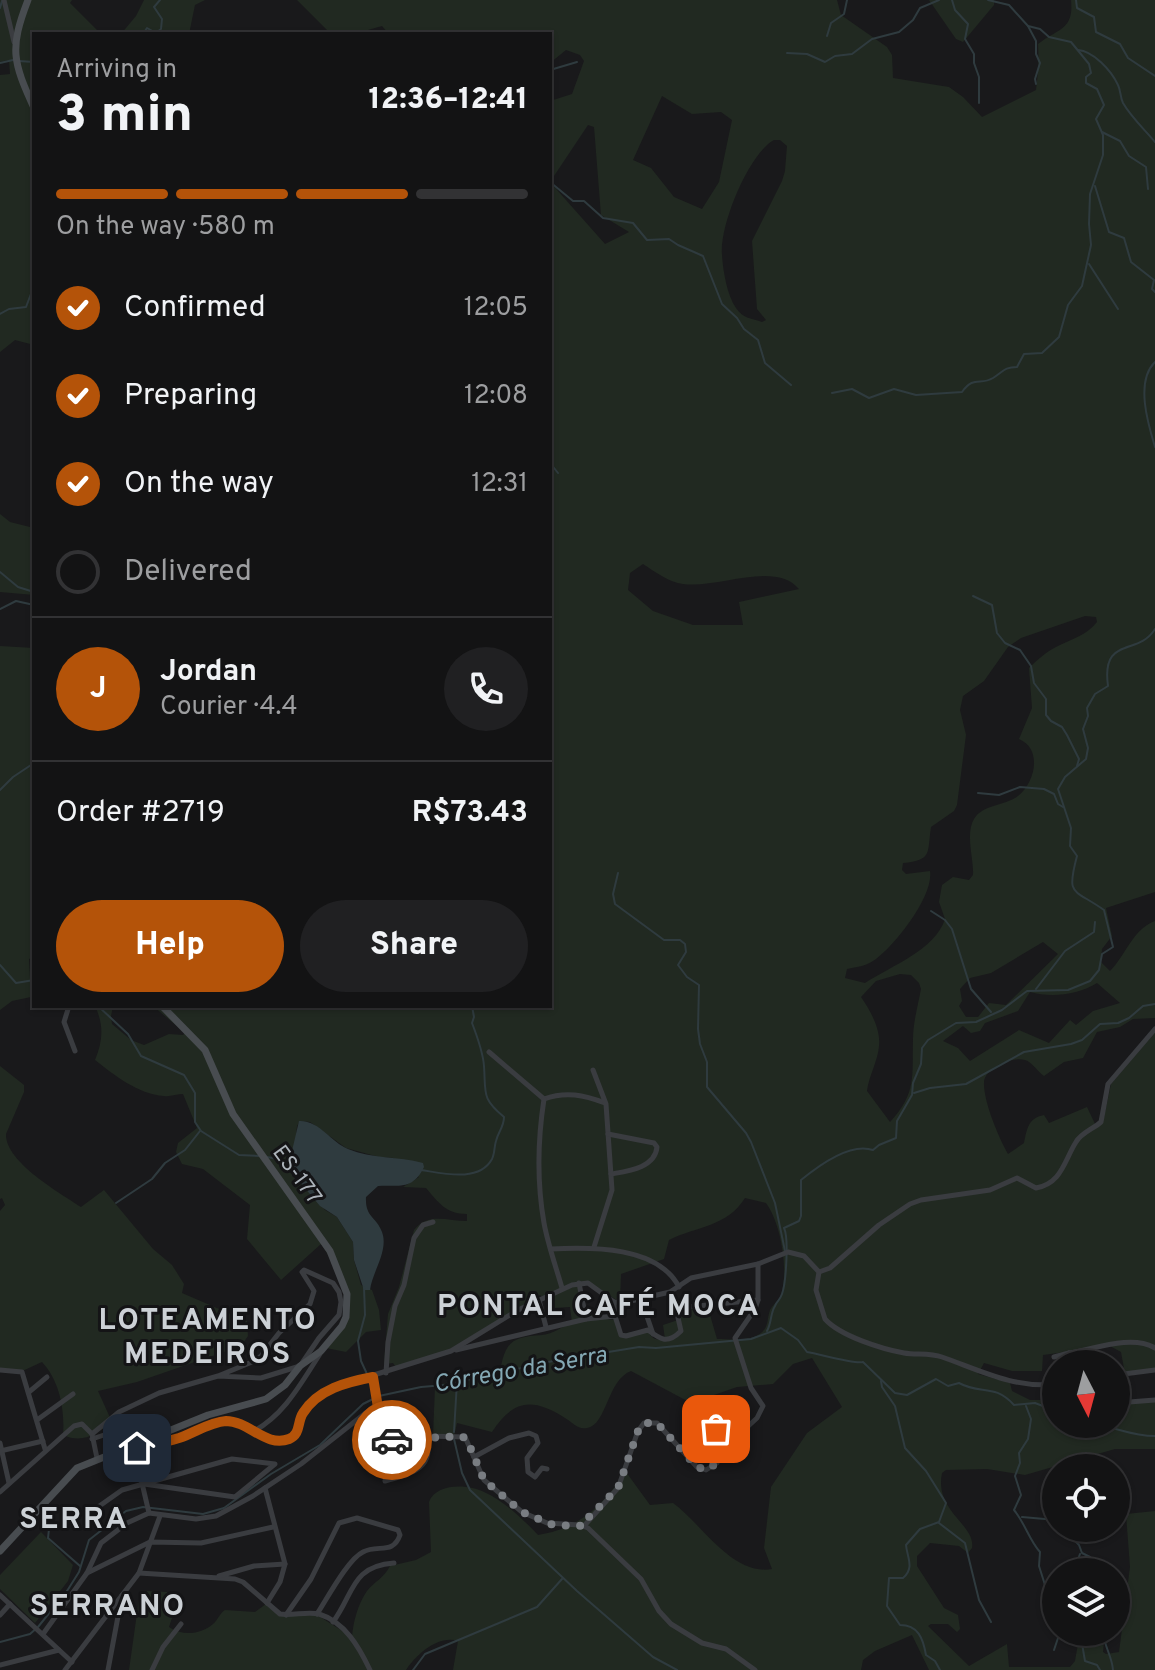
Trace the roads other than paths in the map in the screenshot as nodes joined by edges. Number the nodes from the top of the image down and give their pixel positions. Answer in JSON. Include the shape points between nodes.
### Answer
{"nodes":[{"id":1,"x":4,"y":0,"type":"edge"},
{"id":2,"x":28,"y":0,"type":"edge"},
{"id":3,"x":15,"y":43,"type":"junction"},
{"id":4,"x":32,"y":104,"type":"edge"},
{"id":5,"x":68,"y":1008,"type":"edge"},
{"id":6,"x":164,"y":1008,"type":"edge"},
{"id":7,"x":1155,"y":1029,"type":"edge"},
{"id":8,"x":75,"y":1051,"type":"dead end"},
{"id":9,"x":489,"y":1052,"type":"dead end"},
{"id":10,"x":593,"y":1070,"type":"dead end"},
{"id":11,"x":544,"y":1099,"type":"junction"},
{"id":12,"x":606,"y":1104,"type":"junction"},
{"id":13,"x":608,"y":1134,"type":"junction"},
{"id":14,"x":611,"y":1174,"type":"junction"},
{"id":15,"x":433,"y":1222,"type":"dead end"},
{"id":16,"x":594,"y":1247,"type":"junction"},
{"id":17,"x":551,"y":1249,"type":"junction"},
{"id":18,"x":758,"y":1264,"type":"junction"},
{"id":19,"x":819,"y":1272,"type":"junction"},
{"id":20,"x":579,"y":1283,"type":"junction"},
{"id":21,"x":679,"y":1287,"type":"junction"},
{"id":22,"x":562,"y":1288,"type":"junction"},
{"id":23,"x":672,"y":1291,"type":"junction"},
{"id":24,"x":641,"y":1299,"type":"junction"},
{"id":25,"x":539,"y":1300,"type":"junction"},
{"id":26,"x":758,"y":1300,"type":"junction"},
{"id":27,"x":614,"y":1302,"type":"junction"},
{"id":28,"x":677,"y":1308,"type":"junction"},
{"id":29,"x":615,"y":1316,"type":"junction"},
{"id":30,"x":586,"y":1319,"type":"junction"},
{"id":31,"x":546,"y":1327,"type":"junction"},
{"id":32,"x":653,"y":1335,"type":"junction"},
{"id":33,"x":1155,"y":1348,"type":"edge"},
{"id":34,"x":1088,"y":1350,"type":"edge"},
{"id":35,"x":321,"y":1351,"type":"junction"},
{"id":36,"x":451,"y":1351,"type":"junction"},
{"id":37,"x":300,"y":1366,"type":"junction"},
{"id":38,"x":0,"y":1370,"type":"edge"},
{"id":39,"x":1155,"y":1370,"type":"edge"},
{"id":40,"x":386,"y":1373,"type":"junction"},
{"id":41,"x":1130,"y":1373,"type":"edge"},
{"id":42,"x":218,"y":1376,"type":"junction"},
{"id":43,"x":47,"y":1377,"type":"dead end"},
{"id":44,"x":373,"y":1377,"type":"junction"},
{"id":45,"x":1042,"y":1384,"type":"edge"},
{"id":46,"x":29,"y":1392,"type":"junction"},
{"id":47,"x":73,"y":1394,"type":"dead end"},
{"id":48,"x":376,"y":1399,"type":"junction"},
{"id":49,"x":1155,"y":1400,"type":"edge"},
{"id":50,"x":1130,"y":1402,"type":"edge"},
{"id":51,"x":37,"y":1420,"type":"junction"},
{"id":52,"x":140,"y":1423,"type":"dead end"},
{"id":53,"x":256,"y":1433,"type":"junction"},
{"id":54,"x":426,"y":1436,"type":"junction"},
{"id":55,"x":92,"y":1437,"type":"junction"},
{"id":56,"x":43,"y":1441,"type":"junction"},
{"id":57,"x":0,"y":1443,"type":"edge"},
{"id":58,"x":132,"y":1448,"type":"junction"},
{"id":59,"x":45,"y":1449,"type":"junction"},
{"id":60,"x":1,"y":1450,"type":"edge"},
{"id":61,"x":474,"y":1457,"type":"junction"},
{"id":62,"x":97,"y":1458,"type":"junction"},
{"id":63,"x":547,"y":1469,"type":"dead end"},
{"id":64,"x":176,"y":1473,"type":"junction"},
{"id":65,"x":385,"y":1481,"type":"dead end"},
{"id":66,"x":9,"y":1484,"type":"junction"},
{"id":67,"x":144,"y":1484,"type":"junction"},
{"id":68,"x":177,"y":1488,"type":"junction"},
{"id":69,"x":265,"y":1488,"type":"junction"},
{"id":70,"x":0,"y":1492,"type":"edge"},
{"id":71,"x":98,"y":1507,"type":"dead end"},
{"id":72,"x":149,"y":1513,"type":"junction"},
{"id":73,"x":160,"y":1516,"type":"junction"},
{"id":74,"x":584,"y":1526,"type":"junction"},
{"id":75,"x":273,"y":1527,"type":"junction"},
{"id":76,"x":150,"y":1542,"type":"junction"},
{"id":77,"x":0,"y":1551,"type":"edge"},
{"id":78,"x":394,"y":1563,"type":"dead end"},
{"id":79,"x":285,"y":1564,"type":"junction"},
{"id":80,"x":87,"y":1573,"type":"junction"},
{"id":81,"x":139,"y":1573,"type":"junction"},
{"id":82,"x":218,"y":1577,"type":"junction"},
{"id":83,"x":122,"y":1594,"type":"junction"},
{"id":84,"x":0,"y":1595,"type":"edge"},
{"id":85,"x":267,"y":1603,"type":"junction"},
{"id":86,"x":10,"y":1604,"type":"junction"},
{"id":87,"x":317,"y":1614,"type":"junction"},
{"id":88,"x":0,"y":1615,"type":"edge"},
{"id":89,"x":286,"y":1615,"type":"junction"},
{"id":90,"x":333,"y":1622,"type":"junction"},
{"id":91,"x":181,"y":1624,"type":"dead end"},
{"id":92,"x":39,"y":1630,"type":"junction"},
{"id":93,"x":59,"y":1650,"type":"junction"},
{"id":94,"x":72,"y":1662,"type":"junction"},
{"id":95,"x":0,"y":1665,"type":"edge"},
{"id":96,"x":65,"y":1670,"type":"edge"},
{"id":97,"x":108,"y":1670,"type":"edge"},
{"id":98,"x":152,"y":1670,"type":"edge"},
{"id":99,"x":370,"y":1670,"type":"edge"},
{"id":100,"x":755,"y":1670,"type":"edge"}],
"edges":[{"from":1,"to":3,"type":"street"},
{"from":2,"to":3,"type":"main road"},
{"from":3,"to":4,"type":"main road","via":[[17,70]]},
{"from":5,"to":8,"type":"street","via":[[64,1022]]},
{"from":6,"to":35,"type":"main road","name":"ES-177","number":"ES-177","via":[[205,1050],[233,1114],[330,1251],[347,1294],[347,1309],[342,1326]]},
{"from":7,"to":19,"type":"street","via":[[1108,1084],[1101,1122],[1077,1140],[1049,1184],[1036,1188],[1017,1178],[979,1192],[915,1201]]},
{"from":9,"to":11,"type":"street"},
{"from":10,"to":12,"type":"street"},
{"from":11,"to":12,"type":"street","via":[[583,1095]]},
{"from":11,"to":17,"type":"street","via":[[541,1195]]},
{"from":12,"to":13,"type":"street"},
{"from":13,"to":14,"type":"street"},
{"from":13,"to":14,"type":"street","via":[[654,1143],[658,1153],[632,1171]]},
{"from":14,"to":16,"type":"street","via":[[612,1190]]},
{"from":15,"to":40,"type":"street","via":[[423,1225],[414,1238],[395,1306]]},
{"from":16,"to":17,"type":"street"},
{"from":16,"to":21,"type":"street","via":[[663,1266]]},
{"from":17,"to":22,"type":"street"},
{"from":18,"to":19,"type":"street","via":[[796,1252]]},
{"from":18,"to":21,"type":"street","via":[[691,1278]]},
{"from":18,"to":26,"type":"street"},
{"from":19,"to":45,"type":"street","via":[[816,1290],[825,1319],[860,1339],[938,1356],[1003,1379]]},
{"from":20,"to":22,"type":"street"},
{"from":20,"to":27,"type":"street","via":[[588,1283]]},
{"from":20,"to":30,"type":"street"},
{"from":21,"to":23,"type":"street"},
{"from":22,"to":25,"type":"street"},
{"from":23,"to":24,"type":"street"},
{"from":23,"to":28,"type":"street"},
{"from":24,"to":27,"type":"street"},
{"from":24,"to":32,"type":"street"},
{"from":25,"to":31,"type":"street"},
{"from":25,"to":36,"type":"street"},
{"from":26,"to":28,"type":"street"},
{"from":26,"to":74,"type":"street","via":[[735,1339],[751,1388],[763,1406],[757,1418],[744,1430],[723,1427],[704,1432],[703,1441],[722,1445],[717,1463],[706,1470],[697,1467],[657,1423],[644,1423],[618,1488]]},
{"from":27,"to":29,"type":"street"},
{"from":28,"to":32,"type":"street","via":[[680,1333],[660,1340]]},
{"from":29,"to":30,"type":"street"},
{"from":29,"to":32,"type":"street","via":[[621,1335],[648,1330]]},
{"from":30,"to":31,"type":"street"},
{"from":31,"to":36,"type":"street"},
{"from":33,"to":34,"type":"street","via":[[1131,1343]]},
{"from":35,"to":37,"type":"main road","name":"ES-177","number":"ES-177"},
{"from":35,"to":53,"type":"street","via":[[281,1412]]},
{"from":36,"to":40,"type":"street"},
{"from":37,"to":42,"type":"street","via":[[261,1378]]},
{"from":37,"to":42,"type":"street","via":[[339,1315],[341,1302],[333,1283],[304,1270],[314,1291],[310,1304],[261,1356]]},
{"from":37,"to":58,"type":"main road","number":"ES-177","via":[[266,1399],[223,1410]]},
{"from":38,"to":46,"type":"street","via":[[22,1372]]},
{"from":39,"to":41,"type":"street"},
{"from":40,"to":44,"type":"street"},
{"from":42,"to":55,"type":"street","via":[[138,1402]]},
{"from":43,"to":46,"type":"street"},
{"from":44,"to":48,"type":"street"},
{"from":44,"to":53,"type":"street","via":[[323,1393],[303,1413],[297,1433],[289,1439]]},
{"from":46,"to":51,"type":"street"},
{"from":47,"to":51,"type":"street"},
{"from":48,"to":54,"type":"street","via":[[387,1438]]},
{"from":48,"to":69,"type":"street","via":[[323,1449]]},
{"from":49,"to":50,"type":"street"},
{"from":51,"to":56,"type":"street"},
{"from":52,"to":55,"type":"street"},
{"from":53,"to":58,"type":"street","via":[[242,1424],[221,1422]]},
{"from":54,"to":61,"type":"street","via":[[462,1436]]},
{"from":54,"to":65,"type":"street","via":[[424,1464]]},
{"from":55,"to":59,"type":"street","via":[[78,1424]]},
{"from":55,"to":62,"type":"street"},
{"from":56,"to":59,"type":"street"},
{"from":56,"to":60,"type":"street"},
{"from":57,"to":60,"type":"street"},
{"from":58,"to":62,"type":"main road","number":"ES-177"},
{"from":58,"to":67,"type":"street"},
{"from":59,"to":66,"type":"street"},
{"from":60,"to":66,"type":"street"},
{"from":61,"to":63,"type":"street","via":[[529,1433],[538,1443],[527,1458],[528,1472],[535,1477]]},
{"from":61,"to":74,"type":"street","via":[[486,1482],[527,1515],[553,1525]]},
{"from":62,"to":77,"type":"main road","number":"ES-177","via":[[77,1468]]},
{"from":64,"to":67,"type":"street"},
{"from":64,"to":68,"type":"street"},
{"from":64,"to":68,"type":"street","via":[[232,1459],[275,1464],[235,1497]]},
{"from":66,"to":70,"type":"street"},
{"from":67,"to":68,"type":"street"},
{"from":67,"to":71,"type":"street","via":[[122,1490]]},
{"from":67,"to":72,"type":"street"},
{"from":69,"to":73,"type":"street","via":[[216,1516]]},
{"from":69,"to":75,"type":"street"},
{"from":72,"to":73,"type":"street"},
{"from":72,"to":80,"type":"street","via":[[109,1535]]},
{"from":73,"to":76,"type":"street"},
{"from":74,"to":100,"type":"street","via":[[641,1579],[671,1624],[702,1643],[726,1649]]},
{"from":75,"to":76,"type":"street","via":[[201,1543]]},
{"from":75,"to":79,"type":"street"},
{"from":76,"to":80,"type":"street"},
{"from":76,"to":81,"type":"street"},
{"from":78,"to":90,"type":"street","via":[[366,1570]]},
{"from":79,"to":82,"type":"street"},
{"from":79,"to":85,"type":"street"},
{"from":80,"to":92,"type":"street"},
{"from":81,"to":82,"type":"street"},
{"from":81,"to":83,"type":"street"},
{"from":82,"to":85,"type":"street","via":[[243,1582]]},
{"from":83,"to":94,"type":"street"},
{"from":83,"to":97,"type":"street"},
{"from":84,"to":86,"type":"street"},
{"from":85,"to":89,"type":"street"},
{"from":86,"to":88,"type":"street"},
{"from":86,"to":92,"type":"street"},
{"from":87,"to":89,"type":"street"},
{"from":87,"to":89,"type":"street","via":[[356,1556],[395,1546],[398,1530],[357,1518],[339,1523]]},
{"from":87,"to":90,"type":"street"},
{"from":90,"to":99,"type":"street","via":[[351,1637]]},
{"from":91,"to":98,"type":"street"},
{"from":92,"to":93,"type":"street"},
{"from":93,"to":94,"type":"street"},
{"from":93,"to":95,"type":"street"},
{"from":94,"to":96,"type":"street"}]}
